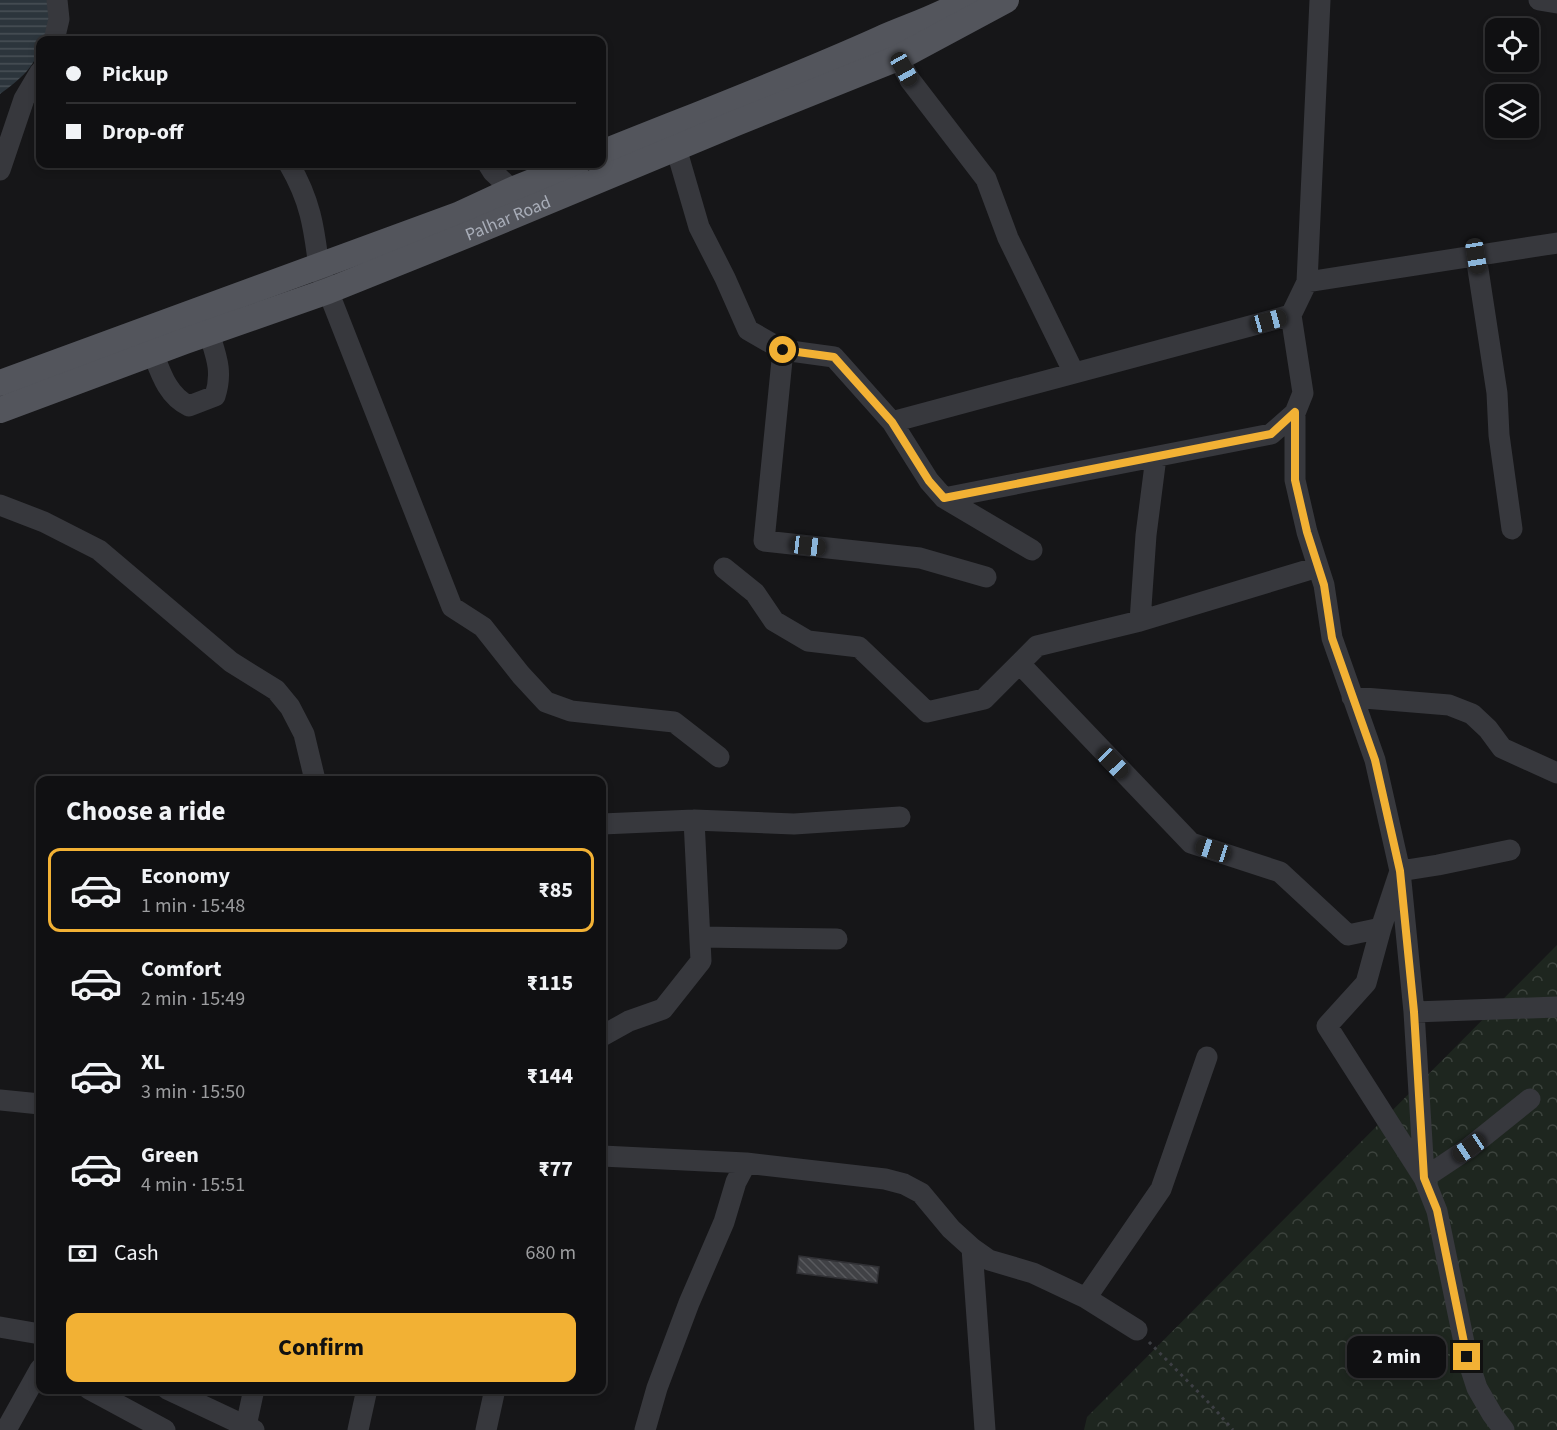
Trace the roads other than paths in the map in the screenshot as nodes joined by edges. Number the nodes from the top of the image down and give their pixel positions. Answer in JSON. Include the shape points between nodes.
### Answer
{"nodes":[{"id":1,"x":57,"y":0,"type":"edge"},
{"id":2,"x":967,"y":0,"type":"edge"},
{"id":3,"x":1006,"y":0,"type":"edge"},
{"id":4,"x":1320,"y":0,"type":"edge"},
{"id":5,"x":1539,"y":0,"type":"edge"},
{"id":6,"x":1557,"y":3,"type":"edge"},
{"id":7,"x":55,"y":36,"type":"edge"},
{"id":8,"x":898,"y":58,"type":"junction"},
{"id":9,"x":36,"y":79,"type":"edge"},
{"id":10,"x":676,"y":148,"type":"junction"},
{"id":11,"x":606,"y":151,"type":"edge"},
{"id":12,"x":291,"y":168,"type":"edge"},
{"id":13,"x":490,"y":168,"type":"edge"},
{"id":14,"x":567,"y":168,"type":"edge"},
{"id":15,"x":0,"y":170,"type":"edge"},
{"id":16,"x":512,"y":190,"type":"junction"},
{"id":17,"x":1557,"y":243,"type":"edge"},
{"id":18,"x":1476,"y":256,"type":"junction"},
{"id":19,"x":319,"y":268,"type":"junction"},
{"id":20,"x":1307,"y":282,"type":"junction"},
{"id":21,"x":328,"y":291,"type":"junction"},
{"id":22,"x":1291,"y":315,"type":"junction"},
{"id":23,"x":209,"y":333,"type":"junction"},
{"id":24,"x":783,"y":350,"type":"junction"},
{"id":25,"x":153,"y":353,"type":"junction"},
{"id":26,"x":1074,"y":373,"type":"junction"},
{"id":27,"x":0,"y":383,"type":"edge"},
{"id":28,"x":0,"y":410,"type":"edge"},
{"id":29,"x":1295,"y":412,"type":"junction"},
{"id":30,"x":892,"y":422,"type":"junction"},
{"id":31,"x":1156,"y":457,"type":"junction"},
{"id":32,"x":944,"y":498,"type":"junction"},
{"id":33,"x":0,"y":504,"type":"edge"},
{"id":34,"x":1512,"y":529,"type":"dead end"},
{"id":35,"x":1032,"y":550,"type":"dead end"},
{"id":36,"x":724,"y":567,"type":"dead end"},
{"id":37,"x":1318,"y":567,"type":"junction"},
{"id":38,"x":987,"y":577,"type":"dead end"},
{"id":39,"x":1140,"y":621,"type":"junction"},
{"id":40,"x":1020,"y":664,"type":"junction"},
{"id":41,"x":1352,"y":697,"type":"junction"},
{"id":42,"x":719,"y":757,"type":"dead end"},
{"id":43,"x":1557,"y":773,"type":"edge"},
{"id":44,"x":314,"y":776,"type":"edge"},
{"id":45,"x":900,"y":817,"type":"dead end"},
{"id":46,"x":694,"y":820,"type":"junction"},
{"id":47,"x":606,"y":824,"type":"edge"},
{"id":48,"x":1510,"y":849,"type":"dead end"},
{"id":49,"x":1400,"y":871,"type":"junction"},
{"id":50,"x":1381,"y":928,"type":"junction"},
{"id":51,"x":701,"y":938,"type":"junction"},
{"id":52,"x":837,"y":939,"type":"dead end"},
{"id":53,"x":1557,"y":1007,"type":"edge"},
{"id":54,"x":1414,"y":1012,"type":"junction"},
{"id":55,"x":606,"y":1034,"type":"edge"},
{"id":56,"x":1207,"y":1057,"type":"dead end"},
{"id":57,"x":1530,"y":1099,"type":"dead end"},
{"id":58,"x":0,"y":1100,"type":"edge"},
{"id":59,"x":36,"y":1104,"type":"edge"},
{"id":60,"x":606,"y":1156,"type":"edge"},
{"id":61,"x":746,"y":1163,"type":"junction"},
{"id":62,"x":1424,"y":1178,"type":"junction"},
{"id":63,"x":972,"y":1248,"type":"junction"},
{"id":64,"x":1086,"y":1298,"type":"junction"},
{"id":65,"x":0,"y":1327,"type":"edge"},
{"id":66,"x":1137,"y":1330,"type":"road end"},
{"id":67,"x":36,"y":1333,"type":"edge"},
{"id":68,"x":36,"y":1376,"type":"edge"},
{"id":69,"x":99,"y":1394,"type":"edge"},
{"id":70,"x":182,"y":1394,"type":"edge"},
{"id":71,"x":253,"y":1394,"type":"edge"},
{"id":72,"x":366,"y":1394,"type":"edge"},
{"id":73,"x":494,"y":1394,"type":"edge"},
{"id":74,"x":250,"y":1428,"type":"edge"},
{"id":75,"x":6,"y":1430,"type":"edge"},
{"id":76,"x":165,"y":1430,"type":"edge"},
{"id":77,"x":358,"y":1430,"type":"edge"},
{"id":78,"x":486,"y":1430,"type":"edge"},
{"id":79,"x":645,"y":1430,"type":"edge"},
{"id":80,"x":985,"y":1430,"type":"edge"},
{"id":81,"x":1504,"y":1430,"type":"edge"}],
"edges":[{"from":1,"to":7,"type":"street","via":[[59,19]]},
{"from":2,"to":11,"type":"main road","via":[[826,64]]},
{"from":3,"to":8,"type":"main road","name":"Palhar Road"},
{"from":4,"to":20,"type":"street"},
{"from":5,"to":6,"type":"street"},
{"from":8,"to":10,"type":"main road","name":"Palhar Road"},
{"from":8,"to":26,"type":"street","via":[[910,80],[986,179],[1008,238]]},
{"from":9,"to":15,"type":"street","via":[[24,99]]},
{"from":10,"to":21,"type":"main road","name":"Palhar Road"},
{"from":10,"to":24,"type":"street","via":[[699,227],[748,330]]},
{"from":12,"to":19,"type":"street","via":[[306,196]]},
{"from":13,"to":16,"type":"street"},
{"from":14,"to":16,"type":"main road","name":"Palhar Road"},
{"from":16,"to":19,"type":"main road","name":"Palhar Road"},
{"from":17,"to":18,"type":"street"},
{"from":18,"to":20,"type":"street"},
{"from":18,"to":34,"type":"street"},
{"from":19,"to":21,"type":"street"},
{"from":19,"to":27,"type":"main road","name":"Palhar Road"},
{"from":20,"to":22,"type":"street"},
{"from":21,"to":23,"type":"main road","name":"Palhar Road"},
{"from":21,"to":42,"type":"street","via":[[452,607],[483,627],[546,702],[572,711],[674,722]]},
{"from":22,"to":26,"type":"street"},
{"from":22,"to":29,"type":"street","via":[[1303,393]]},
{"from":23,"to":25,"type":"main road","name":"Palhar Road"},
{"from":23,"to":25,"type":"street","via":[[220,374],[219,385],[215,396],[189,406],[173,395]]},
{"from":24,"to":30,"type":"street","via":[[834,357]]},
{"from":24,"to":38,"type":"street","via":[[764,541],[920,558]]},
{"from":25,"to":28,"type":"main road","name":"Palhar Road"},
{"from":26,"to":30,"type":"street"},
{"from":29,"to":31,"type":"street","via":[[1271,434]]},
{"from":29,"to":37,"type":"street","via":[[1295,480]]},
{"from":30,"to":32,"type":"street"},
{"from":31,"to":32,"type":"street"},
{"from":31,"to":39,"type":"street"},
{"from":32,"to":35,"type":"street"},
{"from":33,"to":44,"type":"street","via":[[99,550],[231,662],[276,690],[304,734]]},
{"from":36,"to":40,"type":"street","via":[[755,593],[774,621],[808,641],[859,647],[927,712],[984,699]]},
{"from":37,"to":39,"type":"street"},
{"from":37,"to":41,"type":"street","via":[[1332,638]]},
{"from":39,"to":40,"type":"street","via":[[1037,646]]},
{"from":40,"to":50,"type":"street","via":[[1191,843],[1280,872],[1348,935]]},
{"from":41,"to":43,"type":"street","via":[[1449,705],[1472,714],[1502,748]]},
{"from":41,"to":49,"type":"street","via":[[1375,760]]},
{"from":45,"to":46,"type":"street","via":[[794,824]]},
{"from":46,"to":47,"type":"street"},
{"from":46,"to":51,"type":"street"},
{"from":48,"to":49,"type":"street"},
{"from":49,"to":50,"type":"street"},
{"from":49,"to":54,"type":"street"},
{"from":50,"to":62,"type":"street","via":[[1366,983],[1327,1026]]},
{"from":51,"to":52,"type":"street"},
{"from":51,"to":55,"type":"street","via":[[701,961],[663,1009]]},
{"from":53,"to":54,"type":"street"},
{"from":54,"to":62,"type":"street"},
{"from":56,"to":64,"type":"street","via":[[1161,1189]]},
{"from":57,"to":62,"type":"street"},
{"from":58,"to":59,"type":"street"},
{"from":60,"to":61,"type":"street"},
{"from":61,"to":63,"type":"street","via":[[904,1184],[921,1193]]},
{"from":61,"to":79,"type":"street","via":[[688,1304]]},
{"from":62,"to":81,"type":"street","via":[[1437,1210],[1467,1357],[1477,1388]]},
{"from":63,"to":64,"type":"street","via":[[989,1260],[1033,1273]]},
{"from":63,"to":80,"type":"street"},
{"from":64,"to":66,"type":"street"},
{"from":65,"to":67,"type":"street"},
{"from":68,"to":75,"type":"street"},
{"from":69,"to":76,"type":"street"},
{"from":70,"to":74,"type":"street"},
{"from":71,"to":74,"type":"street"},
{"from":72,"to":77,"type":"street"},
{"from":73,"to":78,"type":"street"}]}
